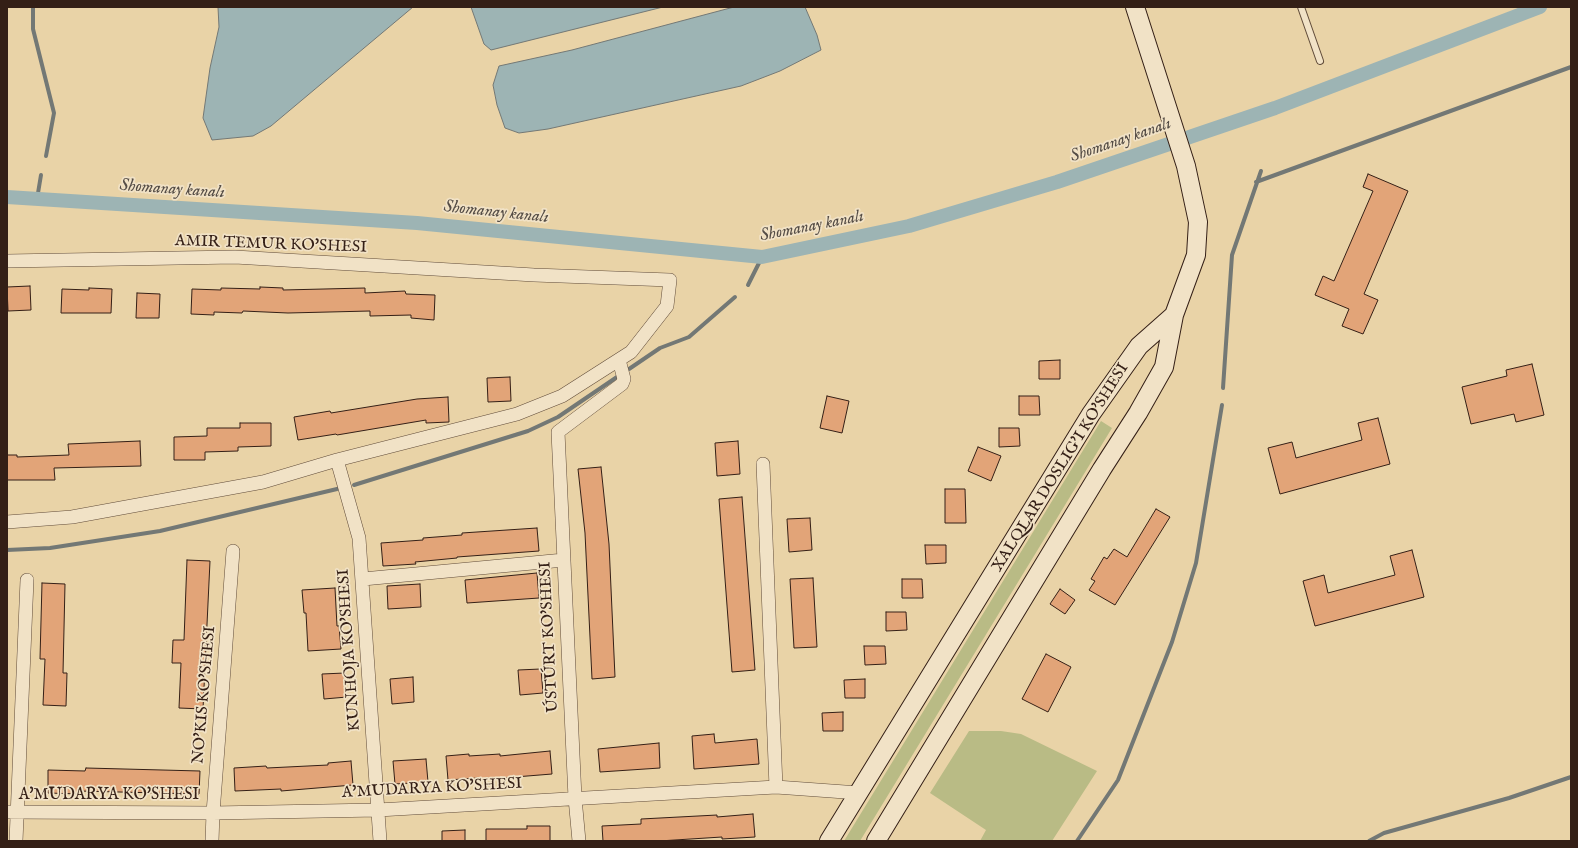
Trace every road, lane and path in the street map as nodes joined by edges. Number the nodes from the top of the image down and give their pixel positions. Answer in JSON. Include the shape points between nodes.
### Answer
{"nodes":[{"id":1,"x":1135,"y":7,"type":"edge"},
{"id":2,"x":1301,"y":7,"type":"edge"},
{"id":3,"x":1320,"y":61,"type":"dead end"},
{"id":4,"x":7,"y":260,"type":"edge"},
{"id":5,"x":1174,"y":315,"type":"junction"},
{"id":6,"x":619,"y":360,"type":"junction"},
{"id":7,"x":337,"y":460,"type":"junction"},
{"id":8,"x":763,"y":464,"type":"dead end"},
{"id":9,"x":7,"y":522,"type":"edge"},
{"id":10,"x":233,"y":551,"type":"dead end"},
{"id":11,"x":564,"y":560,"type":"junction"},
{"id":12,"x":363,"y":579,"type":"junction"},
{"id":13,"x":27,"y":580,"type":"dead end"},
{"id":14,"x":776,"y":787,"type":"junction"},
{"id":15,"x":859,"y":793,"type":"junction"},
{"id":16,"x":575,"y":798,"type":"junction"},
{"id":17,"x":378,"y":810,"type":"junction"},
{"id":18,"x":12,"y":812,"type":"edge"},
{"id":19,"x":213,"y":813,"type":"junction"},
{"id":20,"x":16,"y":841,"type":"edge"},
{"id":21,"x":212,"y":841,"type":"edge"},
{"id":22,"x":380,"y":841,"type":"edge"},
{"id":23,"x":579,"y":841,"type":"edge"},
{"id":24,"x":829,"y":841,"type":"edge"},
{"id":25,"x":876,"y":841,"type":"edge"}],
"edges":[{"from":1,"to":5,"type":"main road","via":[[1186,166],[1198,222],[1196,255]]},
{"from":2,"to":3,"type":"lane"},
{"from":4,"to":6,"type":"street","name":"AMIR TEMUR KO'SHESI","via":[[235,257],[534,275],[670,280],[667,306],[631,352]]},
{"from":5,"to":15,"type":"main road","name":"XALQLAR DOSLIG'I KO'SHESI","via":[[1139,346],[1091,414]]},
{"from":5,"to":25,"type":"main road","via":[[1164,367],[1138,413]]},
{"from":6,"to":7,"type":"street","via":[[562,396],[517,414]]},
{"from":6,"to":11,"type":"street","name":"ÚSTÚRT KO'SHESI","via":[[624,379],[622,384],[558,432]]},
{"from":7,"to":9,"type":"street","via":[[263,482],[72,517]]},
{"from":7,"to":12,"type":"street","name":"KUNHOJA KO'SHESI","via":[[359,538]]},
{"from":8,"to":14,"type":"street"},
{"from":10,"to":19,"type":"street","name":"NO'KIS KO'SHESI"},
{"from":11,"to":12,"type":"street"},
{"from":11,"to":16,"type":"street","name":"ÚSTÚRT KO'SHESI"},
{"from":12,"to":17,"type":"street","name":"KUNHOJA KO'SHESI"},
{"from":13,"to":18,"type":"street"},
{"from":14,"to":15,"type":"street","name":"A'MUDARYA KO'SHESI"},
{"from":14,"to":16,"type":"street","name":"A'MUDARYA KO'SHESI"},
{"from":15,"to":24,"type":"main road","name":"XALQLAR DOSLIG'I KO'SHESI"},
{"from":16,"to":17,"type":"street","name":"A'MUDARYA KO'SHESI"},
{"from":16,"to":23,"type":"street","name":"ÚSTÚRT KO'SHESI"},
{"from":17,"to":19,"type":"street","name":"A'MUDARYA KO'SHESI"},
{"from":17,"to":22,"type":"street","name":"KUNHOJA KO'SHESI"},
{"from":18,"to":19,"type":"street","name":"A'MUDARYA KO'SHESI"},
{"from":18,"to":20,"type":"street"},
{"from":19,"to":21,"type":"street","name":"NO'KIS KO'SHESI"}]}
